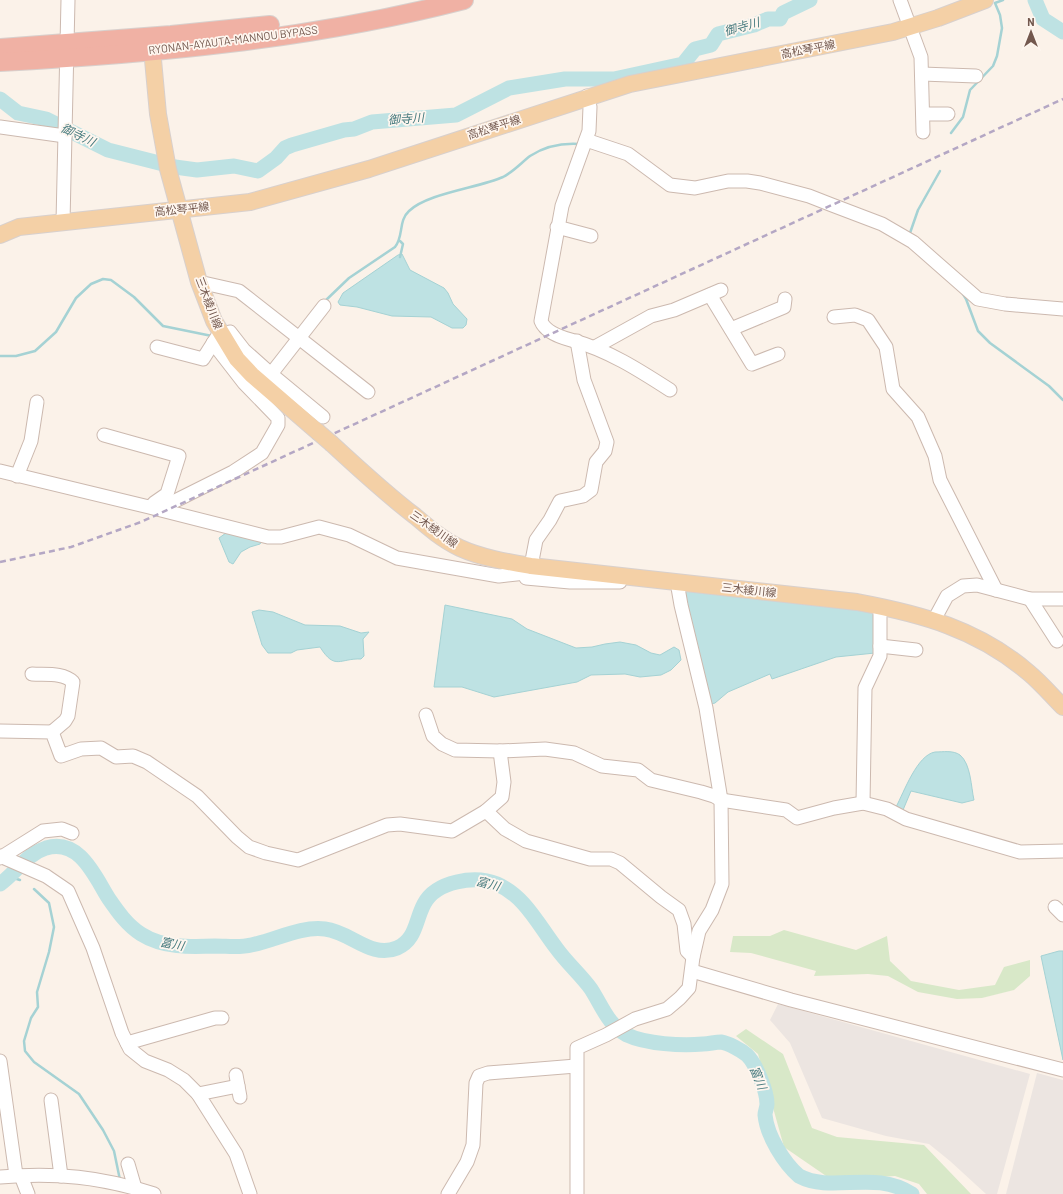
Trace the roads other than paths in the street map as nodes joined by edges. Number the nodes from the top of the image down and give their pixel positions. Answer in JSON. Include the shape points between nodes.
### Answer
{"nodes":[{"id":1,"x":68,"y":0,"type":"edge"},
{"id":2,"x":412,"y":0,"type":"edge"},
{"id":3,"x":464,"y":0,"type":"edge"},
{"id":4,"x":900,"y":0,"type":"edge"},
{"id":5,"x":985,"y":0,"type":"edge"},
{"id":6,"x":910,"y":27,"type":"junction"},
{"id":7,"x":152,"y":43,"type":"junction"},
{"id":8,"x":0,"y":48,"type":"edge"},
{"id":9,"x":67,"y":51,"type":"junction"},
{"id":10,"x":0,"y":62,"type":"edge"},
{"id":11,"x":922,"y":74,"type":"junction"},
{"id":12,"x":976,"y":76,"type":"dead end"},
{"id":13,"x":587,"y":96,"type":"junction"},
{"id":14,"x":922,"y":114,"type":"junction"},
{"id":15,"x":948,"y":114,"type":"dead end"},
{"id":16,"x":0,"y":127,"type":"edge"},
{"id":17,"x":65,"y":132,"type":"junction"},
{"id":18,"x":923,"y":132,"type":"dead end"},
{"id":19,"x":585,"y":143,"type":"junction"},
{"id":20,"x":179,"y":209,"type":"junction"},
{"id":21,"x":62,"y":222,"type":"junction"},
{"id":22,"x":557,"y":227,"type":"junction"},
{"id":23,"x":0,"y":235,"type":"edge"},
{"id":24,"x":591,"y":236,"type":"dead end"},
{"id":25,"x":199,"y":282,"type":"junction"},
{"id":26,"x":786,"y":299,"type":"dead end"},
{"id":27,"x":324,"y":306,"type":"dead end"},
{"id":28,"x":1063,"y":308,"type":"edge"},
{"id":29,"x":834,"y":317,"type":"dead end"},
{"id":30,"x":731,"y":329,"type":"junction"},
{"id":31,"x":218,"y":337,"type":"junction"},
{"id":32,"x":299,"y":339,"type":"junction"},
{"id":33,"x":577,"y":341,"type":"junction"},
{"id":34,"x":157,"y":346,"type":"dead end"},
{"id":35,"x":595,"y":347,"type":"junction"},
{"id":36,"x":778,"y":354,"type":"dead end"},
{"id":37,"x":271,"y":374,"type":"junction"},
{"id":38,"x":670,"y":390,"type":"dead end"},
{"id":39,"x":368,"y":392,"type":"dead end"},
{"id":40,"x":37,"y":402,"type":"dead end"},
{"id":41,"x":287,"y":405,"type":"junction"},
{"id":42,"x":321,"y":425,"type":"junction"},
{"id":43,"x":104,"y":435,"type":"dead end"},
{"id":44,"x":0,"y":471,"type":"edge"},
{"id":45,"x":17,"y":476,"type":"junction"},
{"id":46,"x":154,"y":508,"type":"junction"},
{"id":47,"x":531,"y":566,"type":"junction"},
{"id":48,"x":502,"y":569,"type":"junction"},
{"id":49,"x":556,"y":569,"type":"junction"},
{"id":50,"x":653,"y":579,"type":"junction"},
{"id":51,"x":677,"y":582,"type":"junction"},
{"id":52,"x":996,"y":590,"type":"junction"},
{"id":53,"x":1030,"y":599,"type":"junction"},
{"id":54,"x":1063,"y":599,"type":"edge"},
{"id":55,"x":880,"y":606,"type":"junction"},
{"id":56,"x":934,"y":620,"type":"junction"},
{"id":57,"x":1057,"y":641,"type":"dead end"},
{"id":58,"x":880,"y":646,"type":"junction"},
{"id":59,"x":916,"y":650,"type":"dead end"},
{"id":60,"x":32,"y":674,"type":"dead end"},
{"id":61,"x":1063,"y":707,"type":"edge"},
{"id":62,"x":426,"y":715,"type":"dead end"},
{"id":63,"x":0,"y":731,"type":"edge"},
{"id":64,"x":52,"y":732,"type":"junction"},
{"id":65,"x":500,"y":751,"type":"junction"},
{"id":66,"x":721,"y":800,"type":"junction"},
{"id":67,"x":863,"y":803,"type":"junction"},
{"id":68,"x":486,"y":811,"type":"junction"},
{"id":69,"x":72,"y":833,"type":"dead end"},
{"id":70,"x":1063,"y":851,"type":"edge"},
{"id":71,"x":2,"y":858,"type":"edge"},
{"id":72,"x":693,"y":956,"type":"junction"},
{"id":73,"x":692,"y":971,"type":"junction"},
{"id":74,"x":222,"y":1018,"type":"dead end"},
{"id":75,"x":127,"y":1043,"type":"junction"},
{"id":76,"x":0,"y":1061,"type":"edge"},
{"id":77,"x":576,"y":1066,"type":"junction"},
{"id":78,"x":1063,"y":1070,"type":"edge"},
{"id":79,"x":238,"y":1086,"type":"dead end"},
{"id":80,"x":198,"y":1094,"type":"junction"},
{"id":81,"x":51,"y":1100,"type":"dead end"},
{"id":82,"x":4,"y":1121,"type":"edge"},
{"id":83,"x":128,"y":1164,"type":"dead end"},
{"id":84,"x":18,"y":1176,"type":"junction"},
{"id":85,"x":61,"y":1176,"type":"junction"},
{"id":86,"x":0,"y":1177,"type":"edge"},
{"id":87,"x":126,"y":1185,"type":"junction"},
{"id":88,"x":28,"y":1194,"type":"edge"},
{"id":89,"x":154,"y":1194,"type":"edge"},
{"id":90,"x":250,"y":1194,"type":"edge"},
{"id":91,"x":448,"y":1194,"type":"edge"},
{"id":92,"x":577,"y":1194,"type":"edge"}],
"edges":[{"from":1,"to":9,"type":"street"},
{"from":2,"to":7,"type":"highway","name":"RYONAN-AYAUTA-MANNOU BYPASS","via":[[307,20]]},
{"from":3,"to":7,"type":"highway","name":"RYONAN-AYAUTA-MANNOU BYPASS","via":[[310,32]]},
{"from":4,"to":6,"type":"street"},
{"from":5,"to":6,"type":"main road","name":"高松琴平線"},
{"from":6,"to":11,"type":"street","via":[[921,56]]},
{"from":6,"to":13,"type":"main road","name":"高松琴平線","via":[[630,84]]},
{"from":7,"to":9,"type":"highway","name":"RYONAN-AYAUTA-MANNOU BYPASS"},
{"from":7,"to":20,"type":"main road","name":"三木綾川線","via":[[158,114]]},
{"from":8,"to":9,"type":"highway","name":"RYONAN-AYAUTA-MANNOU BYPASS"},
{"from":9,"to":10,"type":"highway","name":"RYONAN-AYAUTA-MANNOU BYPASS"},
{"from":9,"to":17,"type":"street"},
{"from":11,"to":12,"type":"street"},
{"from":11,"to":14,"type":"street"},
{"from":13,"to":19,"type":"street","via":[[591,119]]},
{"from":13,"to":20,"type":"main road","name":"高松琴平線","via":[[314,185],[250,202]]},
{"from":14,"to":15,"type":"street"},
{"from":14,"to":18,"type":"street"},
{"from":16,"to":17,"type":"street"},
{"from":17,"to":21,"type":"street"},
{"from":19,"to":22,"type":"street"},
{"from":19,"to":28,"type":"street","via":[[628,154],[670,185],[695,188],[728,181],[747,181],[809,196],[903,235],[978,299],[1005,304]]},
{"from":20,"to":21,"type":"main road","name":"高松琴平線"},
{"from":20,"to":25,"type":"main road","name":"三木綾川線"},
{"from":21,"to":23,"type":"main road","name":"高松琴平線","via":[[19,227]]},
{"from":22,"to":24,"type":"street"},
{"from":22,"to":33,"type":"street","via":[[541,321],[544,328]]},
{"from":25,"to":31,"type":"main road","name":"三木綾川線"},
{"from":25,"to":32,"type":"street","via":[[239,291]]},
{"from":26,"to":30,"type":"street","via":[[784,307]]},
{"from":27,"to":32,"type":"street"},
{"from":29,"to":52,"type":"street","via":[[855,315],[868,320],[886,347],[893,389],[918,417],[935,456],[940,480]]},
{"from":30,"to":35,"type":"street","via":[[715,293],[674,310],[651,316]]},
{"from":30,"to":36,"type":"street","via":[[752,364]]},
{"from":31,"to":34,"type":"street","via":[[203,359]]},
{"from":31,"to":37,"type":"street","via":[[230,332],[244,350]]},
{"from":31,"to":41,"type":"street","via":[[244,383]]},
{"from":31,"to":42,"type":"main road","name":"三木綾川線","via":[[252,375]]},
{"from":32,"to":37,"type":"street"},
{"from":32,"to":39,"type":"street"},
{"from":33,"to":35,"type":"street"},
{"from":33,"to":47,"type":"street","via":[[584,380],[607,442],[606,447],[596,462],[591,490],[583,496],[560,501],[536,540]]},
{"from":35,"to":38,"type":"street","via":[[630,364]]},
{"from":37,"to":41,"type":"street"},
{"from":40,"to":45,"type":"street","via":[[31,441]]},
{"from":41,"to":42,"type":"street"},
{"from":41,"to":46,"type":"street","via":[[262,453],[233,472]]},
{"from":42,"to":48,"type":"main road","name":"三木綾川線","bridge":true,"via":[[332,444],[396,502],[437,534]]},
{"from":43,"to":46,"type":"street","via":[[179,456],[167,494]]},
{"from":44,"to":45,"type":"street"},
{"from":45,"to":46,"type":"street"},
{"from":46,"to":48,"type":"street","via":[[268,537],[281,537],[319,527],[331,529],[349,534],[398,558]]},
{"from":47,"to":48,"type":"main road","name":"三木綾川線"},
{"from":47,"to":49,"type":"main road","name":"三木綾川線"},
{"from":48,"to":49,"type":"street"},
{"from":48,"to":50,"type":"street","via":[[570,582]]},
{"from":49,"to":50,"type":"main road","name":"三木綾川線"},
{"from":50,"to":51,"type":"main road","name":"三木綾川線"},
{"from":51,"to":55,"type":"main road","name":"三木綾川線"},
{"from":51,"to":66,"type":"street","via":[[706,708]]},
{"from":52,"to":53,"type":"street"},
{"from":52,"to":56,"type":"street","via":[[977,585],[963,586],[947,596]]},
{"from":53,"to":54,"type":"street"},
{"from":53,"to":57,"type":"street"},
{"from":55,"to":56,"type":"main road","name":"三木綾川線"},
{"from":55,"to":58,"type":"street"},
{"from":56,"to":61,"type":"main road","name":"三木綾川線","via":[[975,637],[1000,651],[1029,673]]},
{"from":58,"to":59,"type":"street"},
{"from":58,"to":67,"type":"street","via":[[880,656],[865,688]]},
{"from":60,"to":64,"type":"street","via":[[62,676],[73,682],[68,716]]},
{"from":62,"to":65,"type":"street","via":[[433,736],[454,750]]},
{"from":63,"to":64,"type":"street"},
{"from":64,"to":68,"type":"street","via":[[61,756],[81,749],[101,748],[116,757],[133,756],[147,762],[197,796],[249,847],[298,860],[387,825],[400,824],[452,831]]},
{"from":65,"to":66,"type":"street","via":[[545,749],[574,752],[602,766],[638,770],[651,780],[701,792]]},
{"from":65,"to":68,"type":"street","via":[[504,782],[502,797]]},
{"from":66,"to":67,"type":"street","via":[[786,810],[797,818]]},
{"from":66,"to":72,"type":"street","via":[[722,884],[712,910],[699,931]]},
{"from":67,"to":70,"type":"street","via":[[887,809],[906,819],[1020,852]]},
{"from":68,"to":72,"type":"street","via":[[505,829],[526,841],[590,860],[611,859],[620,863],[679,910],[684,924],[687,951]]},
{"from":69,"to":71,"type":"street","via":[[62,829],[43,831]]},
{"from":71,"to":75,"type":"street","via":[[55,880],[72,896]]},
{"from":72,"to":73,"type":"street"},
{"from":73,"to":77,"type":"street","via":[[689,988],[667,1009],[635,1018],[577,1048]]},
{"from":73,"to":78,"type":"street","via":[[791,1000]]},
{"from":74,"to":75,"type":"street"},
{"from":75,"to":80,"type":"street","via":[[130,1049],[145,1061],[168,1070],[184,1080]]},
{"from":76,"to":82,"type":"street"},
{"from":77,"to":91,"type":"street","via":[[488,1073],[479,1076],[476,1083],[473,1145],[467,1162]]},
{"from":77,"to":92,"type":"street"},
{"from":79,"to":80,"type":"street"},
{"from":80,"to":90,"type":"street","via":[[236,1154]]},
{"from":81,"to":85,"type":"street"},
{"from":82,"to":84,"type":"street"},
{"from":83,"to":87,"type":"street"},
{"from":84,"to":85,"type":"street"},
{"from":84,"to":86,"type":"street"},
{"from":84,"to":88,"type":"street"},
{"from":85,"to":87,"type":"street","via":[[85,1177]]},
{"from":87,"to":89,"type":"street"}]}
